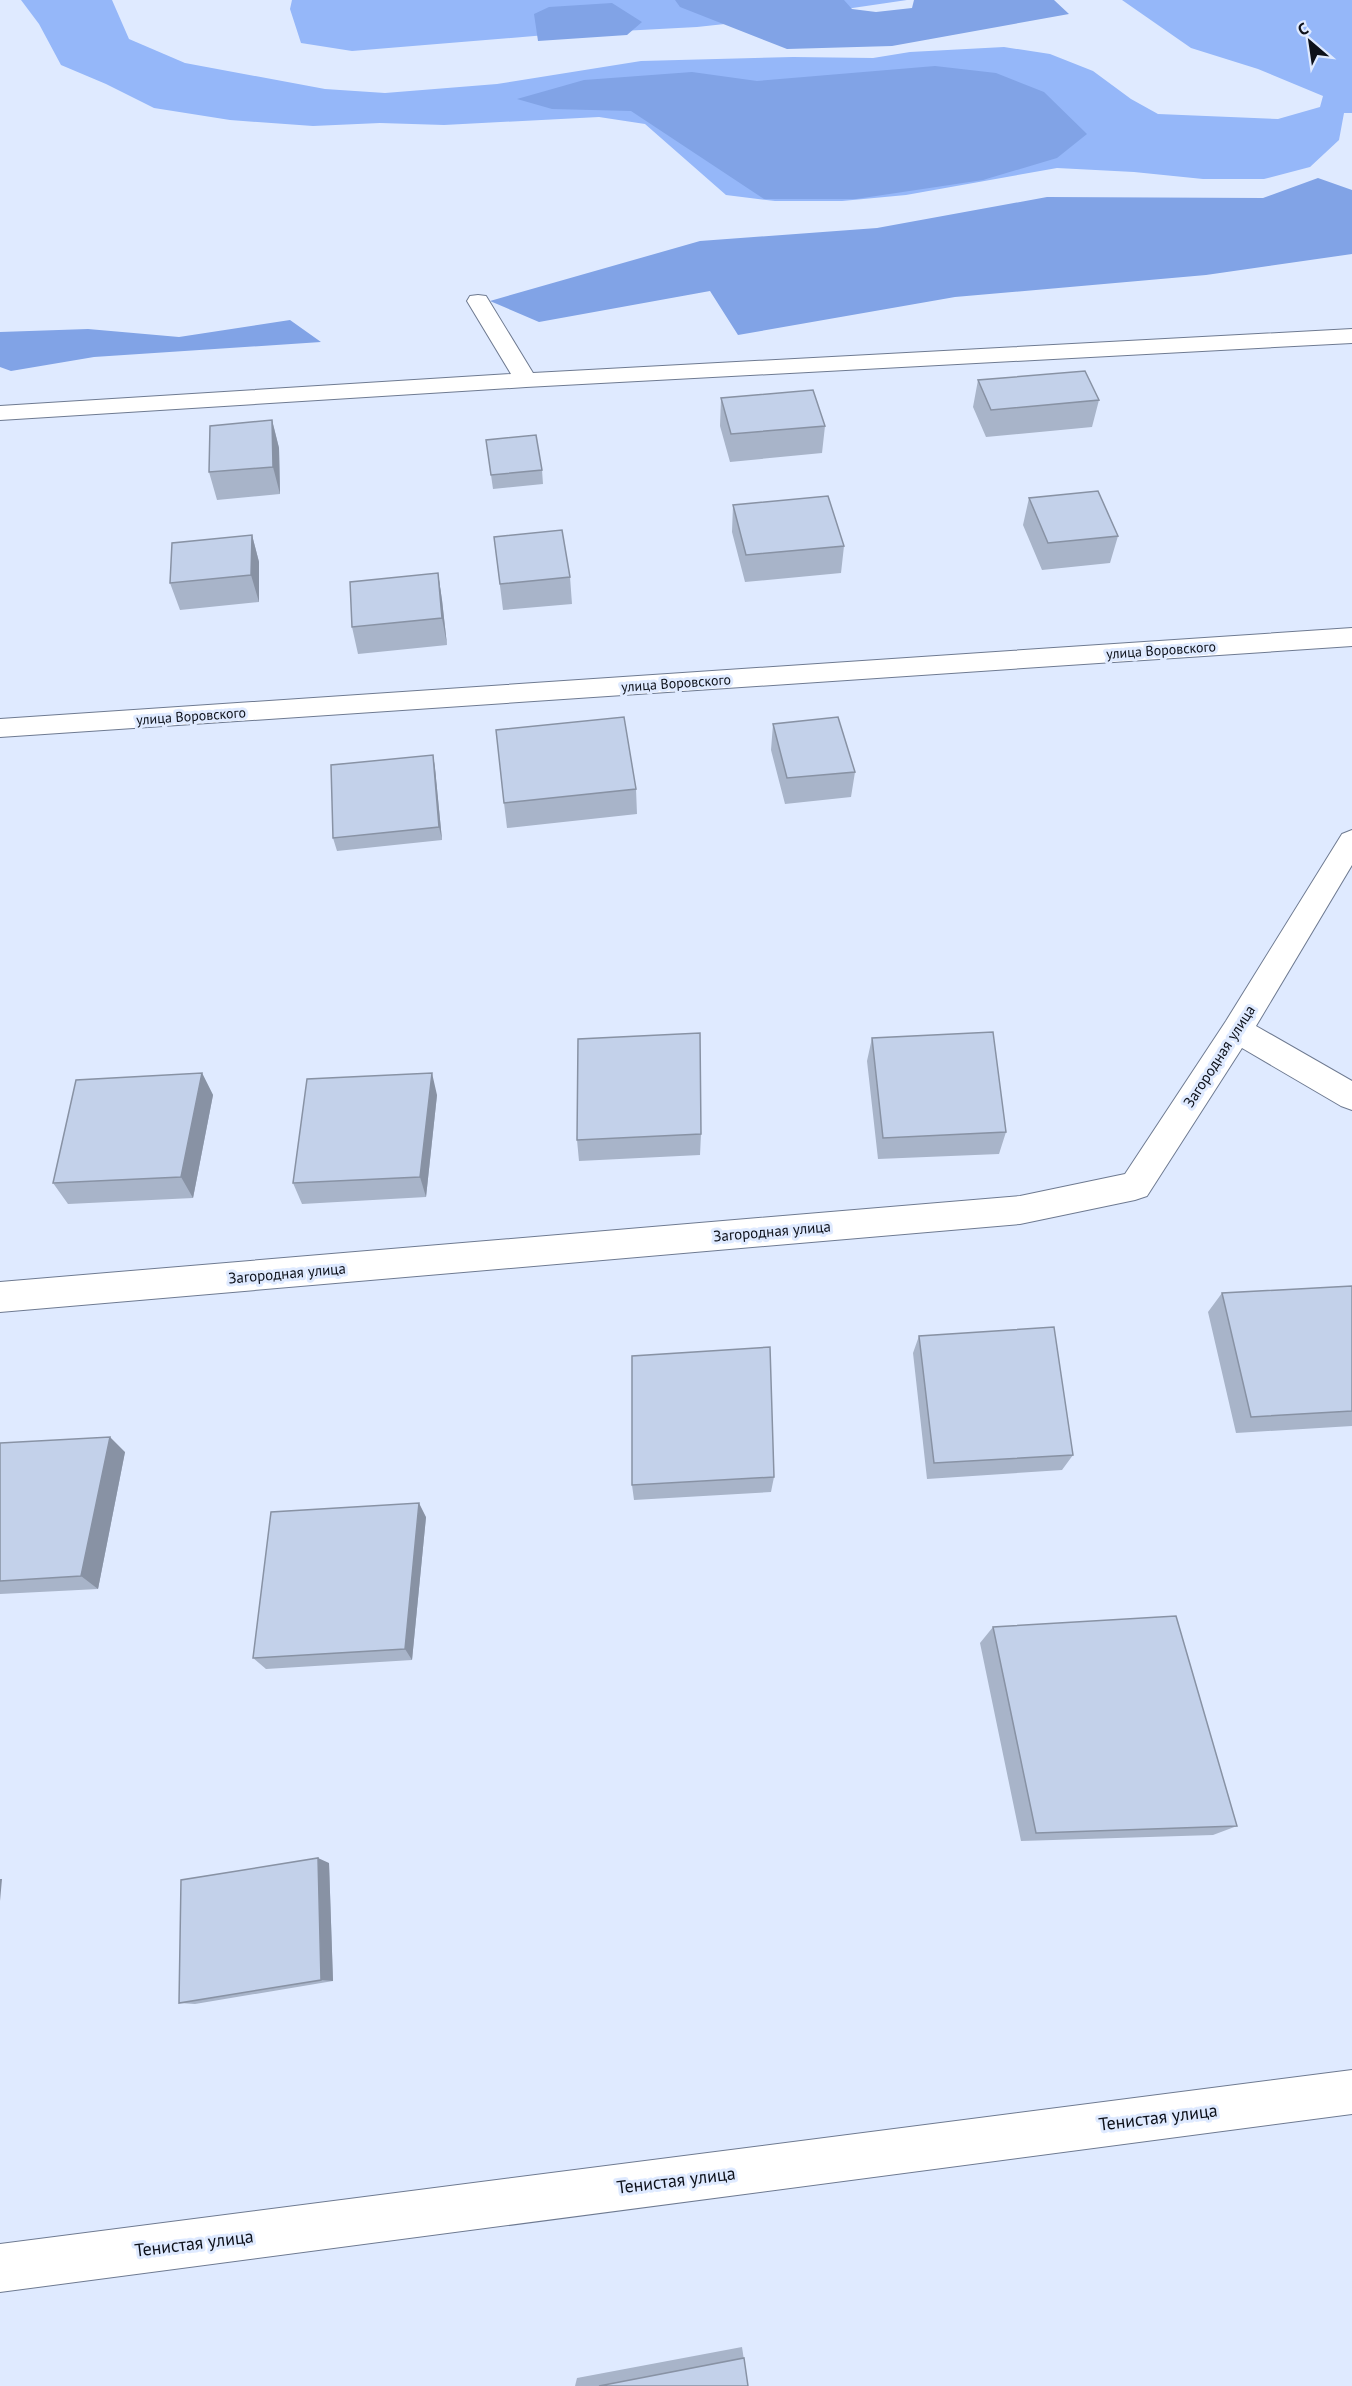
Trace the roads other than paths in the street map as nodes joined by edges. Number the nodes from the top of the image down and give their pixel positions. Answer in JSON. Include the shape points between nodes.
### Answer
{"nodes":[{"id":1,"x":478,"y":301,"type":"dead end"},
{"id":2,"x":1352,"y":336,"type":"edge"},
{"id":3,"x":526,"y":380,"type":"junction"},
{"id":4,"x":0,"y":413,"type":"edge"},
{"id":5,"x":1352,"y":637,"type":"edge"},
{"id":6,"x":0,"y":729,"type":"edge"},
{"id":7,"x":1352,"y":841,"type":"edge"},
{"id":8,"x":1237,"y":1030,"type":"junction"},
{"id":9,"x":1352,"y":1096,"type":"edge"},
{"id":10,"x":0,"y":1297,"type":"edge"},
{"id":11,"x":1352,"y":2092,"type":"edge"},
{"id":12,"x":0,"y":2268,"type":"edge"}],
"edges":[{"from":1,"to":3,"type":"street"},
{"from":2,"to":3,"type":"street"},
{"from":3,"to":4,"type":"street"},
{"from":5,"to":6,"type":"street","name":"улица Воровского"},
{"from":7,"to":8,"type":"street","name":"Загородная улица"},
{"from":8,"to":9,"type":"street"},
{"from":8,"to":10,"type":"street","name":"Загородная улица","via":[[1135,1186],[1020,1210]]},
{"from":11,"to":12,"type":"street","name":"Тенистая улица"}]}
